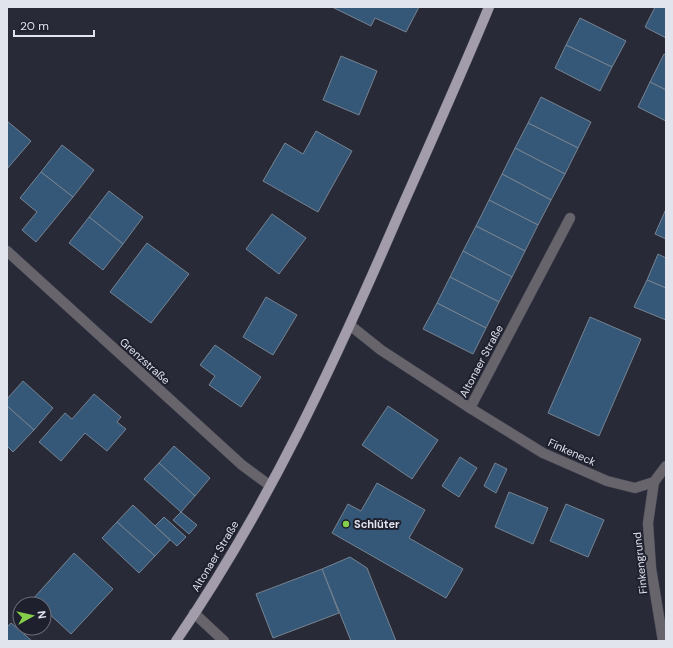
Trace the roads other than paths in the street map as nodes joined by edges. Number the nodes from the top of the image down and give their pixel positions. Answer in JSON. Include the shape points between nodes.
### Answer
{"nodes":[{"id":1,"x":489,"y":7,"type":"edge"},
{"id":2,"x":570,"y":218,"type":"dead end"},
{"id":3,"x":7,"y":251,"type":"edge"},
{"id":4,"x":351,"y":326,"type":"junction"},
{"id":5,"x":470,"y":408,"type":"junction"},
{"id":6,"x":666,"y":466,"type":"edge"},
{"id":7,"x":654,"y":482,"type":"junction"},
{"id":8,"x":269,"y":485,"type":"junction"},
{"id":9,"x":194,"y":613,"type":"junction"},
{"id":10,"x":176,"y":641,"type":"edge"},
{"id":11,"x":224,"y":641,"type":"edge"},
{"id":12,"x":663,"y":641,"type":"edge"}],
"edges":[{"from":1,"to":4,"type":"main road","name":"Altonaer Straße"},
{"from":2,"to":5,"type":"street","name":"Altonaer Straße"},
{"from":3,"to":8,"type":"street","name":"Grenzstraße","via":[[242,465]]},
{"from":4,"to":5,"type":"street","name":"Altonaer Straße","via":[[381,350]]},
{"from":4,"to":8,"type":"main road","name":"Altonaer Straße"},
{"from":5,"to":7,"type":"street","name":"Finkeneck","via":[[543,453],[607,481],[635,488]]},
{"from":6,"to":7,"type":"street"},
{"from":7,"to":12,"type":"street","name":"Finkengrund","via":[[648,523],[651,568]]},
{"from":8,"to":9,"type":"main road","name":"Altonaer Straße","via":[[236,546]]},
{"from":9,"to":10,"type":"main road","name":"Altonaer Straße"},
{"from":9,"to":11,"type":"street"}]}
